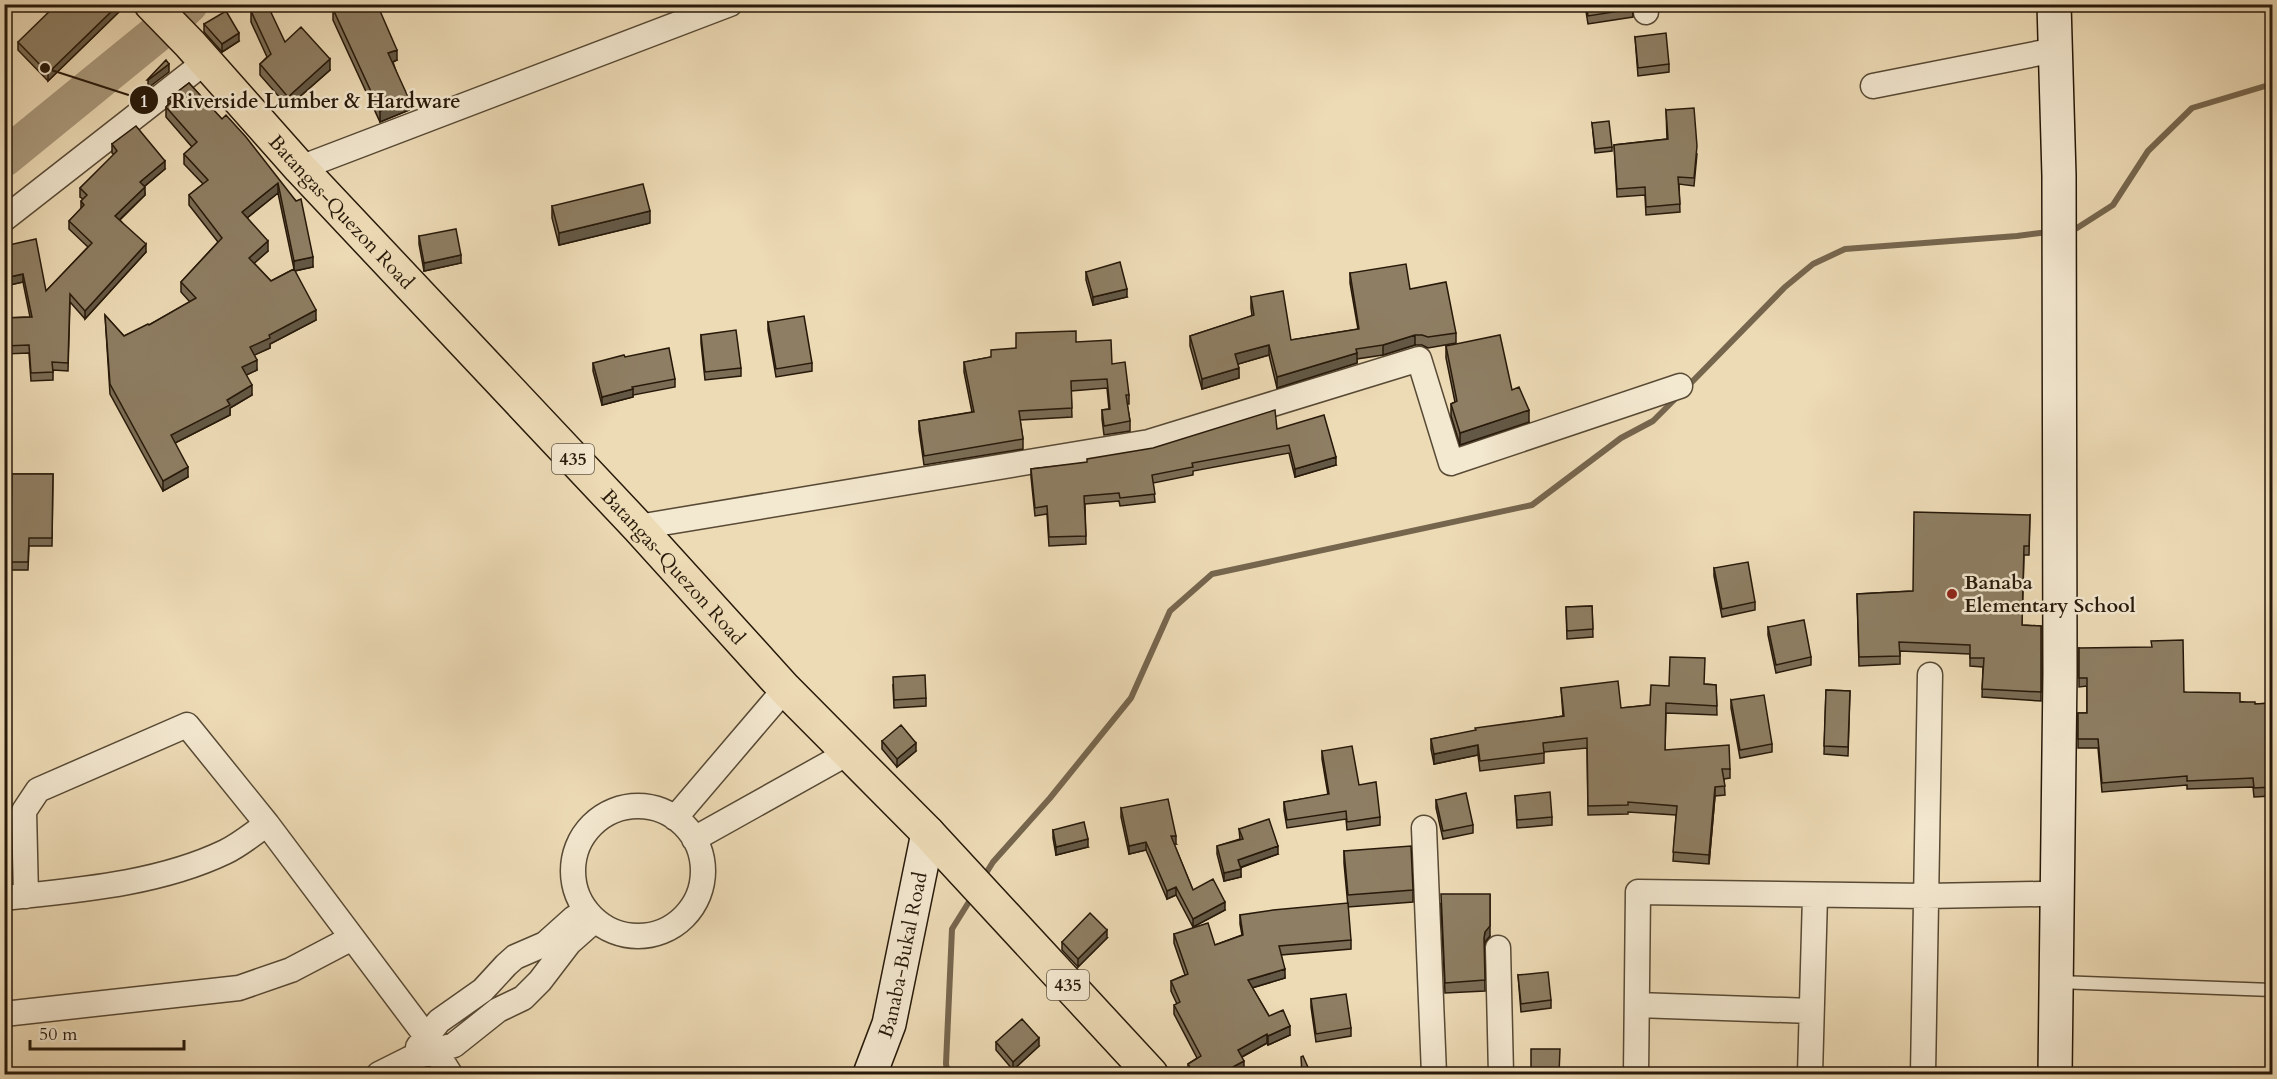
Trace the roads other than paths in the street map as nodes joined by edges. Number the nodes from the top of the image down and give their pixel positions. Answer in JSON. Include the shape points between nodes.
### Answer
{"nodes":[{"id":1,"x":151,"y":4,"type":"edge"},
{"id":2,"x":730,"y":4,"type":"edge"},
{"id":3,"x":2054,"y":4,"type":"edge"},
{"id":4,"x":2055,"y":50,"type":"junction"},
{"id":5,"x":197,"y":53,"type":"junction"},
{"id":6,"x":1873,"y":86,"type":"dead end"},
{"id":7,"x":300,"y":168,"type":"junction"},
{"id":8,"x":4,"y":219,"type":"edge"},
{"id":9,"x":1680,"y":386,"type":"dead end"},
{"id":10,"x":638,"y":527,"type":"junction"},
{"id":11,"x":1930,"y":675,"type":"dead end"},
{"id":12,"x":785,"y":689,"type":"junction"},
{"id":13,"x":848,"y":753,"type":"junction"},
{"id":14,"x":675,"y":818,"type":"junction"},
{"id":15,"x":267,"y":824,"type":"junction"},
{"id":16,"x":1424,"y":828,"type":"dead end"},
{"id":17,"x":928,"y":833,"type":"junction"},
{"id":18,"x":694,"y":839,"type":"junction"},
{"id":19,"x":2040,"y":894,"type":"dead end"},
{"id":20,"x":1815,"y":896,"type":"junction"},
{"id":21,"x":1926,"y":896,"type":"junction"},
{"id":22,"x":15,"y":897,"type":"edge"},
{"id":23,"x":589,"y":914,"type":"junction"},
{"id":24,"x":352,"y":938,"type":"junction"},
{"id":25,"x":1498,"y":948,"type":"dead end"},
{"id":26,"x":2057,"y":982,"type":"junction"},
{"id":27,"x":483,"y":990,"type":"junction"},
{"id":28,"x":2272,"y":990,"type":"edge"},
{"id":29,"x":1638,"y":1005,"type":"junction"},
{"id":30,"x":498,"y":1010,"type":"junction"},
{"id":31,"x":1811,"y":1011,"type":"junction"},
{"id":32,"x":4,"y":1014,"type":"edge"},
{"id":33,"x":431,"y":1043,"type":"junction"},
{"id":34,"x":379,"y":1074,"type":"edge"},
{"id":35,"x":450,"y":1074,"type":"edge"},
{"id":36,"x":870,"y":1074,"type":"edge"},
{"id":37,"x":1151,"y":1074,"type":"edge"},
{"id":38,"x":1434,"y":1074,"type":"edge"},
{"id":39,"x":1501,"y":1074,"type":"edge"},
{"id":40,"x":1636,"y":1074,"type":"edge"},
{"id":41,"x":1810,"y":1074,"type":"edge"},
{"id":42,"x":1923,"y":1074,"type":"edge"},
{"id":43,"x":2055,"y":1074,"type":"edge"}],
"edges":[{"from":1,"to":5,"type":"main road","name":"Batangas-Quezon Road","number":"435"},
{"from":2,"to":7,"type":"street"},
{"from":3,"to":4,"type":"street"},
{"from":4,"to":6,"type":"street"},
{"from":4,"to":26,"type":"street","via":[[2059,176]]},
{"from":5,"to":7,"type":"main road","name":"Batangas-Quezon Road","number":"435"},
{"from":5,"to":8,"type":"street"},
{"from":7,"to":10,"type":"main road","name":"Batangas-Quezon Road","number":"435"},
{"from":9,"to":10,"type":"street","via":[[1451,463],[1419,359],[1149,441]]},
{"from":10,"to":12,"type":"main road","name":"Batangas-Quezon Road","number":"435"},
{"from":11,"to":21,"type":"street"},
{"from":12,"to":13,"type":"main road","name":"Batangas-Quezon Road","number":"435"},
{"from":12,"to":14,"type":"street"},
{"from":13,"to":17,"type":"main road","name":"Batangas-Quezon Road","number":"435"},
{"from":13,"to":18,"type":"street"},
{"from":14,"to":18,"type":"street"},
{"from":14,"to":23,"type":"street","via":[[656,808],[635,806],[596,821],[582,838],[574,857],[573,879]]},
{"from":15,"to":22,"type":"street","via":[[226,852],[176,870],[105,886]]},
{"from":15,"to":22,"type":"street","via":[[187,725],[38,790],[24,811]]},
{"from":15,"to":24,"type":"street"},
{"from":16,"to":38,"type":"street"},
{"from":17,"to":36,"type":"street","name":"Banaba-Bukal Road","via":[[891,1015]]},
{"from":17,"to":37,"type":"main road","name":"Batangas-Quezon Road","number":"435"},
{"from":18,"to":23,"type":"street","via":[[701,856],[699,894],[676,924],[660,933],[623,935],[605,928]]},
{"from":19,"to":21,"type":"street"},
{"from":20,"to":21,"type":"street"},
{"from":20,"to":29,"type":"street","via":[[1638,892]]},
{"from":20,"to":31,"type":"street"},
{"from":21,"to":42,"type":"street"},
{"from":23,"to":27,"type":"street","via":[[510,961]]},
{"from":23,"to":30,"type":"street","via":[[530,993]]},
{"from":24,"to":32,"type":"street","via":[[291,970],[239,987]]},
{"from":24,"to":33,"type":"street"},
{"from":25,"to":39,"type":"street"},
{"from":26,"to":28,"type":"lane"},
{"from":26,"to":43,"type":"street"},
{"from":27,"to":30,"type":"street"},
{"from":27,"to":33,"type":"street","via":[[445,1017]]},
{"from":29,"to":31,"type":"street"},
{"from":29,"to":40,"type":"street"},
{"from":30,"to":33,"type":"street","via":[[449,1047]]},
{"from":31,"to":41,"type":"street"},
{"from":33,"to":34,"type":"street"},
{"from":33,"to":35,"type":"street"}]}
